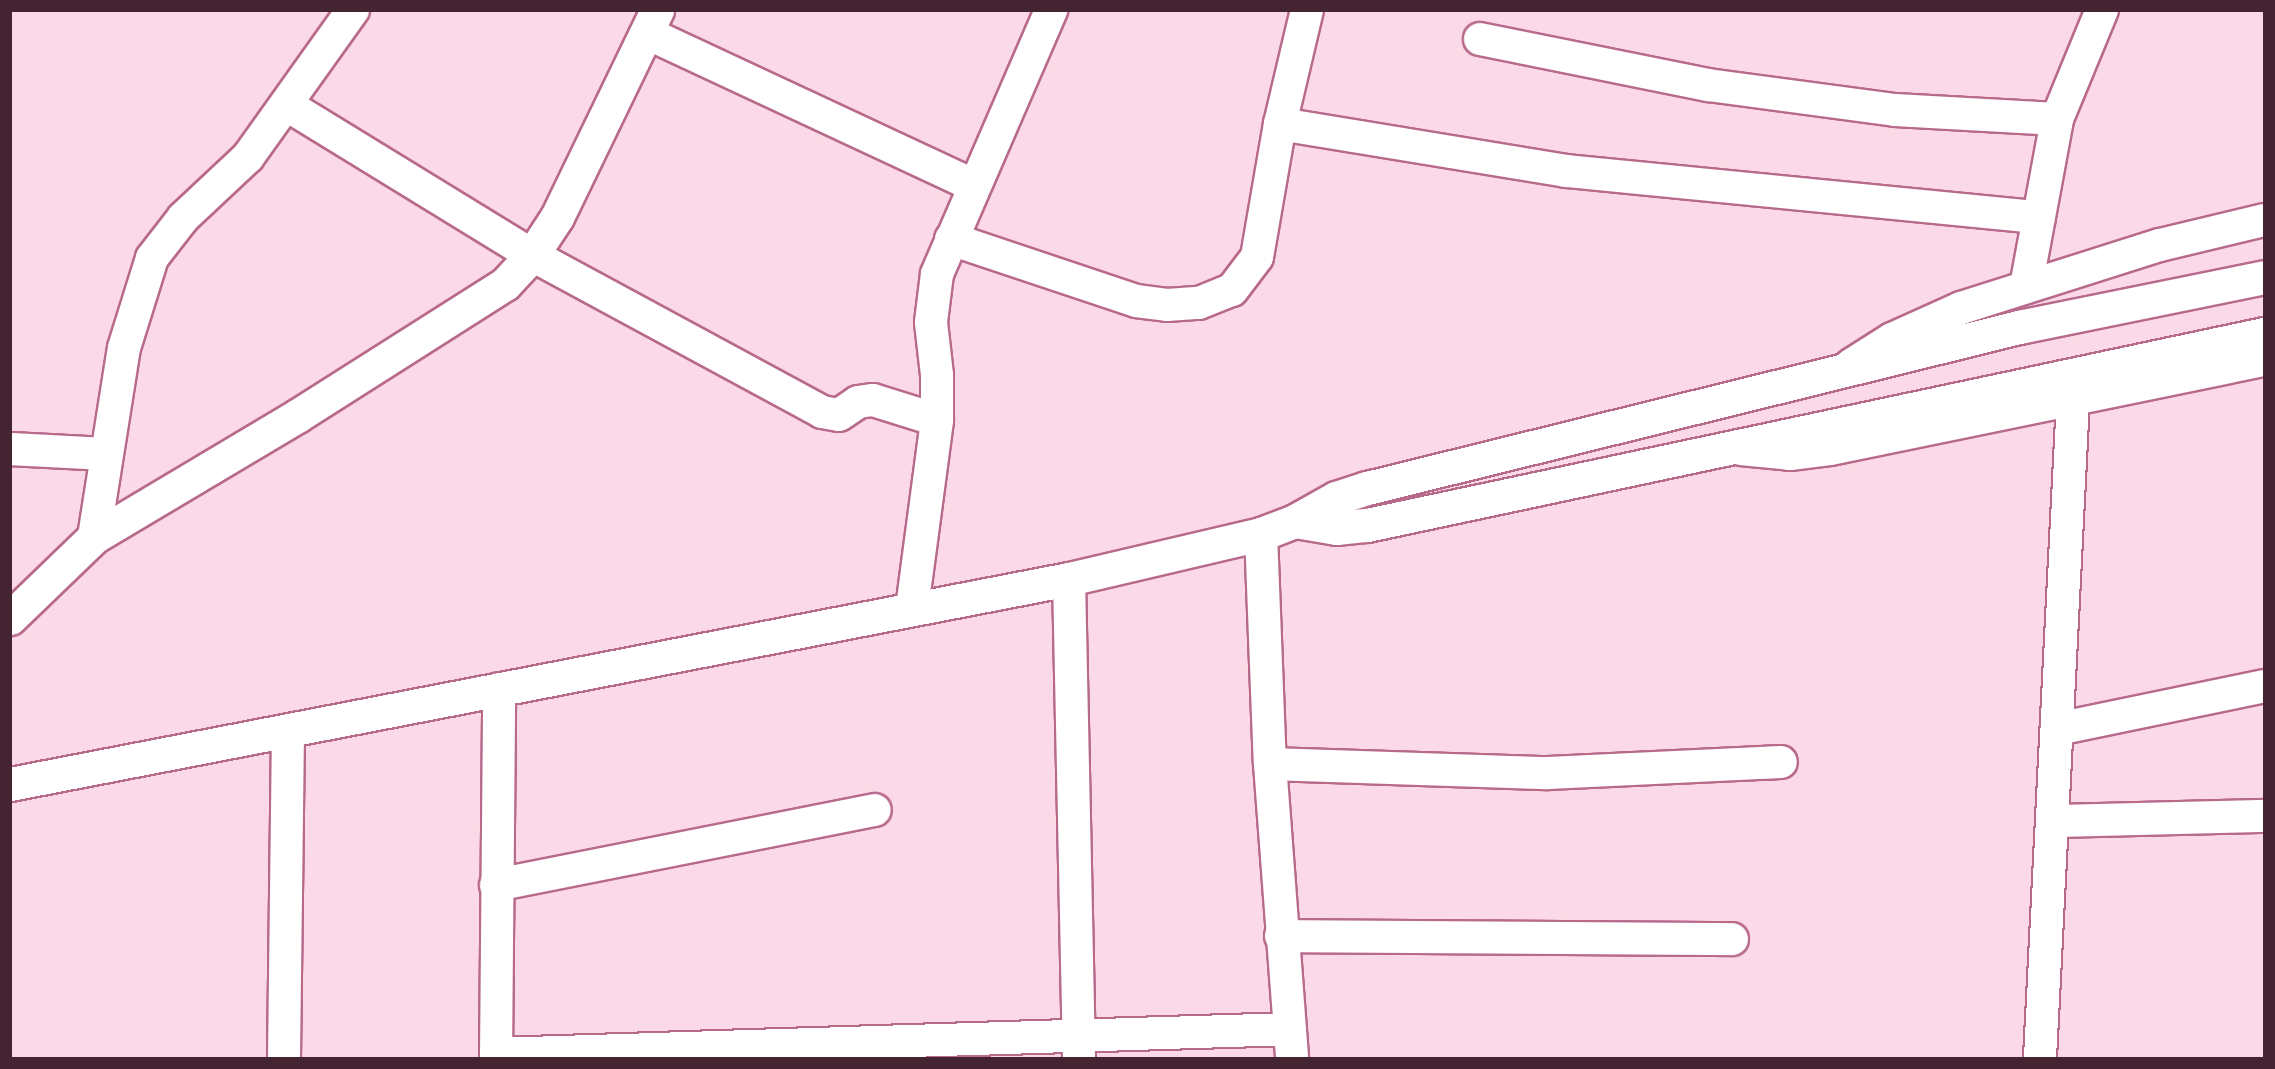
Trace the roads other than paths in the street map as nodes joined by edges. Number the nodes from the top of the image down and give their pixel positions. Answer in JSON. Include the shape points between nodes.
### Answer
{"nodes":[{"id":1,"x":353,"y":10,"type":"edge"},
{"id":2,"x":1051,"y":10,"type":"edge"},
{"id":3,"x":1307,"y":10,"type":"edge"},
{"id":4,"x":2102,"y":10,"type":"edge"},
{"id":5,"x":652,"y":22,"type":"edge"},
{"id":6,"x":1480,"y":39,"type":"dead end"},
{"id":7,"x":287,"y":105,"type":"junction"},
{"id":8,"x":2057,"y":119,"type":"junction"},
{"id":9,"x":1280,"y":124,"type":"junction"},
{"id":10,"x":973,"y":185,"type":"junction"},
{"id":11,"x":2038,"y":218,"type":"junction"},
{"id":12,"x":2265,"y":220,"type":"edge"},
{"id":13,"x":951,"y":239,"type":"junction"},
{"id":14,"x":532,"y":255,"type":"junction"},
{"id":15,"x":2265,"y":277,"type":"edge"},
{"id":16,"x":2026,"y":286,"type":"junction"},
{"id":17,"x":2265,"y":334,"type":"edge"},
{"id":18,"x":2265,"y":360,"type":"edge"},
{"id":19,"x":1840,"y":371,"type":"junction"},
{"id":20,"x":2073,"y":399,"type":"junction"},
{"id":21,"x":937,"y":420,"type":"junction"},
{"id":22,"x":1729,"y":447,"type":"junction"},
{"id":23,"x":10,"y":449,"type":"edge"},
{"id":24,"x":105,"y":454,"type":"junction"},
{"id":25,"x":1295,"y":521,"type":"junction"},
{"id":26,"x":1262,"y":534,"type":"junction"},
{"id":27,"x":94,"y":537,"type":"junction"},
{"id":28,"x":1069,"y":579,"type":"junction"},
{"id":29,"x":912,"y":608,"type":"junction"},
{"id":30,"x":10,"y":618,"type":"edge"},
{"id":31,"x":2265,"y":686,"type":"edge"},
{"id":32,"x":499,"y":690,"type":"junction"},
{"id":33,"x":2057,"y":729,"type":"junction"},
{"id":34,"x":288,"y":731,"type":"junction"},
{"id":35,"x":1782,"y":762,"type":"dead end"},
{"id":36,"x":1270,"y":764,"type":"junction"},
{"id":37,"x":10,"y":784,"type":"edge"},
{"id":38,"x":875,"y":810,"type":"dead end"},
{"id":39,"x":2265,"y":816,"type":"edge"},
{"id":40,"x":2053,"y":821,"type":"junction"},
{"id":41,"x":496,"y":885,"type":"junction"},
{"id":42,"x":1281,"y":936,"type":"junction"},
{"id":43,"x":1732,"y":939,"type":"dead end"},
{"id":44,"x":1291,"y":1044,"type":"edge"},
{"id":45,"x":1079,"y":1047,"type":"edge"},
{"id":46,"x":900,"y":1049,"type":"edge"},
{"id":47,"x":705,"y":1052,"type":"edge"},
{"id":48,"x":496,"y":1056,"type":"edge"},
{"id":49,"x":284,"y":1059,"type":"edge"},
{"id":50,"x":2040,"y":1059,"type":"edge"}],
"edges":[{"from":1,"to":7,"type":"street"},
{"from":2,"to":10,"type":"street"},
{"from":3,"to":9,"type":"street"},
{"from":4,"to":8,"type":"street"},
{"from":5,"to":10,"type":"street"},
{"from":5,"to":14,"type":"street","via":[[557,217]]},
{"from":6,"to":8,"type":"street","via":[[1708,85],[1895,110]]},
{"from":7,"to":14,"type":"street"},
{"from":7,"to":24,"type":"street","via":[[248,157],[183,218],[152,258],[131,316]]},
{"from":8,"to":11,"type":"street"},
{"from":9,"to":11,"type":"street","via":[[1566,171]]},
{"from":9,"to":13,"type":"street","via":[[1257,257],[1232,290],[1198,303],[1136,301]]},
{"from":10,"to":13,"type":"street"},
{"from":11,"to":16,"type":"street"},
{"from":12,"to":16,"type":"street","via":[[2160,245]]},
{"from":13,"to":21,"type":"street","via":[[932,298]]},
{"from":14,"to":21,"type":"street","via":[[822,412],[839,415],[858,402],[873,400]]},
{"from":14,"to":27,"type":"street","via":[[505,284],[478,304]]},
{"from":15,"to":19,"type":"street","via":[[2019,327]]},
{"from":16,"to":19,"type":"street","via":[[1927,322]]},
{"from":17,"to":22,"type":"street"},
{"from":18,"to":20,"type":"street"},
{"from":19,"to":25,"type":"street","via":[[1366,488],[1336,498]]},
{"from":20,"to":22,"type":"street","via":[[1830,449],[1790,454]]},
{"from":20,"to":33,"type":"street"},
{"from":21,"to":29,"type":"street"},
{"from":22,"to":25,"type":"street","via":[[1367,525],[1336,528]]},
{"from":23,"to":24,"type":"street"},
{"from":24,"to":27,"type":"street"},
{"from":25,"to":26,"type":"street"},
{"from":26,"to":28,"type":"street"},
{"from":26,"to":36,"type":"street"},
{"from":27,"to":30,"type":"street"},
{"from":28,"to":29,"type":"street"},
{"from":28,"to":45,"type":"street"},
{"from":29,"to":32,"type":"street"},
{"from":31,"to":33,"type":"street"},
{"from":32,"to":34,"type":"street"},
{"from":32,"to":41,"type":"street"},
{"from":33,"to":40,"type":"street"},
{"from":34,"to":37,"type":"street"},
{"from":34,"to":49,"type":"street"},
{"from":35,"to":36,"type":"street","via":[[1548,773]]},
{"from":36,"to":42,"type":"street"},
{"from":38,"to":41,"type":"street"},
{"from":39,"to":40,"type":"street"},
{"from":40,"to":50,"type":"street"},
{"from":41,"to":48,"type":"street"},
{"from":42,"to":43,"type":"street"},
{"from":42,"to":44,"type":"street"},
{"from":44,"to":45,"type":"street"},
{"from":45,"to":46,"type":"street"},
{"from":46,"to":47,"type":"street"},
{"from":47,"to":48,"type":"street"}]}
